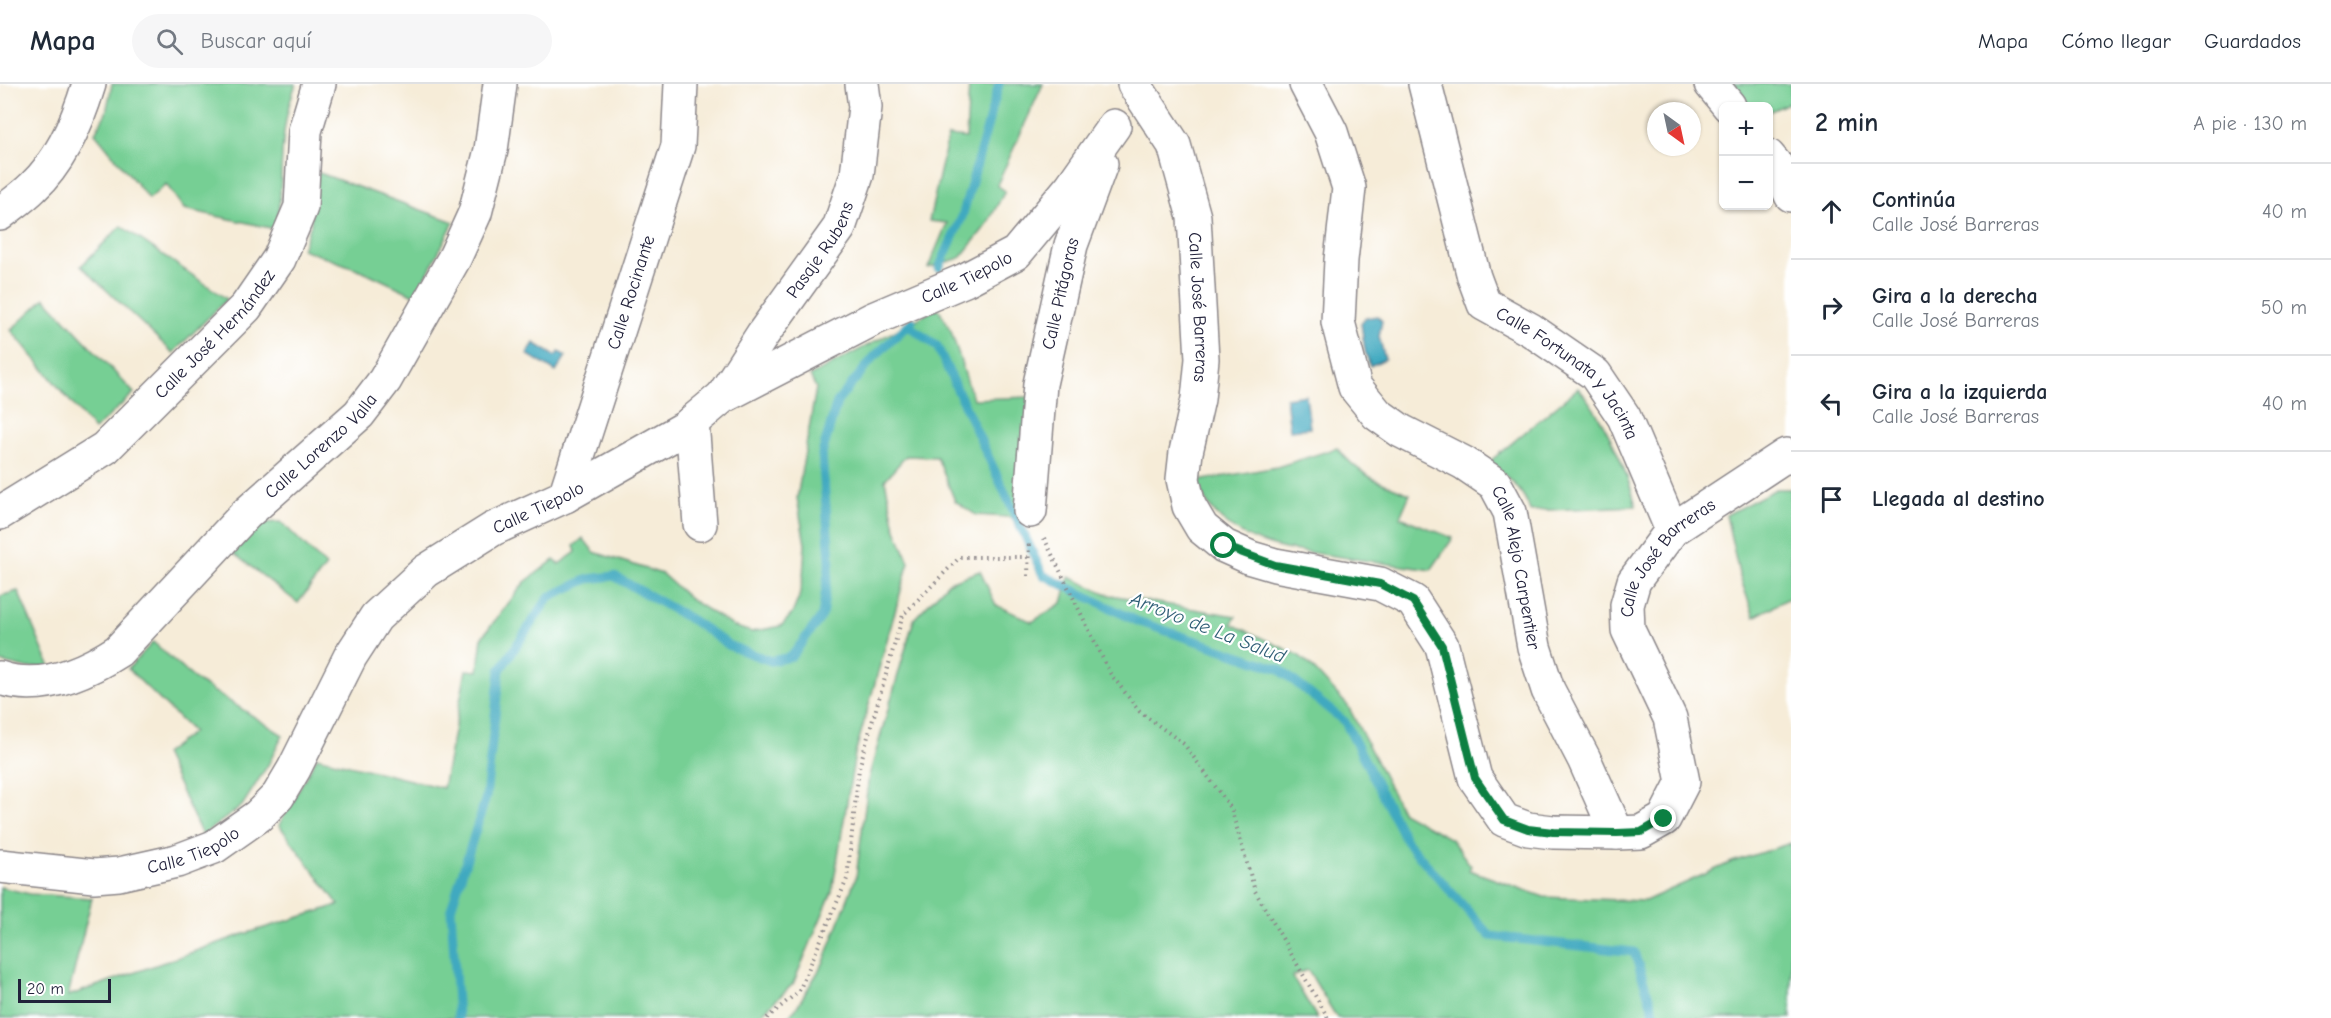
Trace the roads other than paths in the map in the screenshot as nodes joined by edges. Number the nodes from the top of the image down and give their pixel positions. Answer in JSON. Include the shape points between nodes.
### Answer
{"nodes":[{"id":1,"x":89,"y":84,"type":"edge"},
{"id":2,"x":319,"y":84,"type":"edge"},
{"id":3,"x":500,"y":84,"type":"edge"},
{"id":4,"x":681,"y":84,"type":"edge"},
{"id":5,"x":862,"y":84,"type":"edge"},
{"id":6,"x":1132,"y":84,"type":"edge"},
{"id":7,"x":1306,"y":84,"type":"edge"},
{"id":8,"x":1425,"y":84,"type":"edge"},
{"id":9,"x":1711,"y":84,"type":"edge"},
{"id":10,"x":1726,"y":102,"type":"edge"},
{"id":11,"x":1114,"y":126,"type":"junction"},
{"id":12,"x":1773,"y":162,"type":"edge"},
{"id":13,"x":1791,"y":195,"type":"edge"},
{"id":14,"x":0,"y":214,"type":"edge"},
{"id":15,"x":722,"y":397,"type":"junction"},
{"id":16,"x":692,"y":422,"type":"junction"},
{"id":17,"x":1791,"y":457,"type":"edge"},
{"id":18,"x":565,"y":496,"type":"junction"},
{"id":19,"x":1030,"y":511,"type":"road end"},
{"id":20,"x":0,"y":513,"type":"edge"},
{"id":21,"x":700,"y":524,"type":"dead end"},
{"id":22,"x":1671,"y":530,"type":"junction"},
{"id":23,"x":0,"y":678,"type":"edge"},
{"id":24,"x":1617,"y":833,"type":"junction"},
{"id":25,"x":0,"y":866,"type":"edge"}],
"edges":[{"from":1,"to":14,"type":"street","via":[[62,151],[34,186]]},
{"from":2,"to":20,"type":"street","name":"Calle José Hernández","via":[[305,131],[301,207],[279,259],[246,307],[105,448]]},
{"from":3,"to":23,"type":"street","name":"Calle Lorenzo Valla","via":[[491,150],[475,213],[456,257],[385,380],[359,414],[246,514],[118,651],[72,676],[35,683]]},
{"from":4,"to":18,"type":"street","name":"Calle Rocinante","via":[[678,146]]},
{"from":5,"to":15,"type":"street","name":"Pasaje Rubens","via":[[865,106],[857,175],[839,228]]},
{"from":6,"to":11,"type":"street","name":"Calle Pitágoras"},
{"from":6,"to":24,"type":"street","name":"Calle José Barreras","via":[[1174,145],[1194,217],[1202,359],[1183,479],[1189,506],[1202,528],[1224,546],[1251,558],[1380,584],[1413,601],[1442,646],[1475,778],[1504,820],[1528,829],[1553,832]]},
{"from":7,"to":24,"type":"street","name":"Calle Alejo Carpentier","via":[[1330,132],[1349,188],[1338,322],[1355,387],[1377,414],[1401,431],[1464,463],[1495,484],[1510,512],[1534,647],[1548,690]]},
{"from":8,"to":22,"type":"street","name":"Calle Fortunata y Jacinta","via":[[1484,304],[1531,330],[1595,374],[1624,417]]},
{"from":9,"to":10,"type":"street"},
{"from":11,"to":15,"type":"street","name":"Calle Tiepolo","via":[[1071,187],[1016,253],[965,280],[873,319]]},
{"from":11,"to":19,"type":"street","name":"Calle Pitágoras","via":[[1071,245],[1040,384]]},
{"from":12,"to":13,"type":"street"},
{"from":15,"to":16,"type":"street","name":"Calle Tiepolo"},
{"from":16,"to":18,"type":"street","name":"Calle Tiepolo"},
{"from":16,"to":21,"type":"street"},
{"from":17,"to":22,"type":"street","name":"Calle José Barreras","via":[[1786,455],[1776,461]]},
{"from":18,"to":25,"type":"street","name":"Calle Tiepolo","via":[[493,529],[426,571],[376,617],[350,657],[278,796],[258,816],[214,847],[177,861],[119,874],[94,876]]},
{"from":22,"to":24,"type":"street","name":"Calle José Barreras","via":[[1634,581],[1627,605],[1628,630],[1670,718],[1683,782],[1664,819],[1641,832]]}]}
